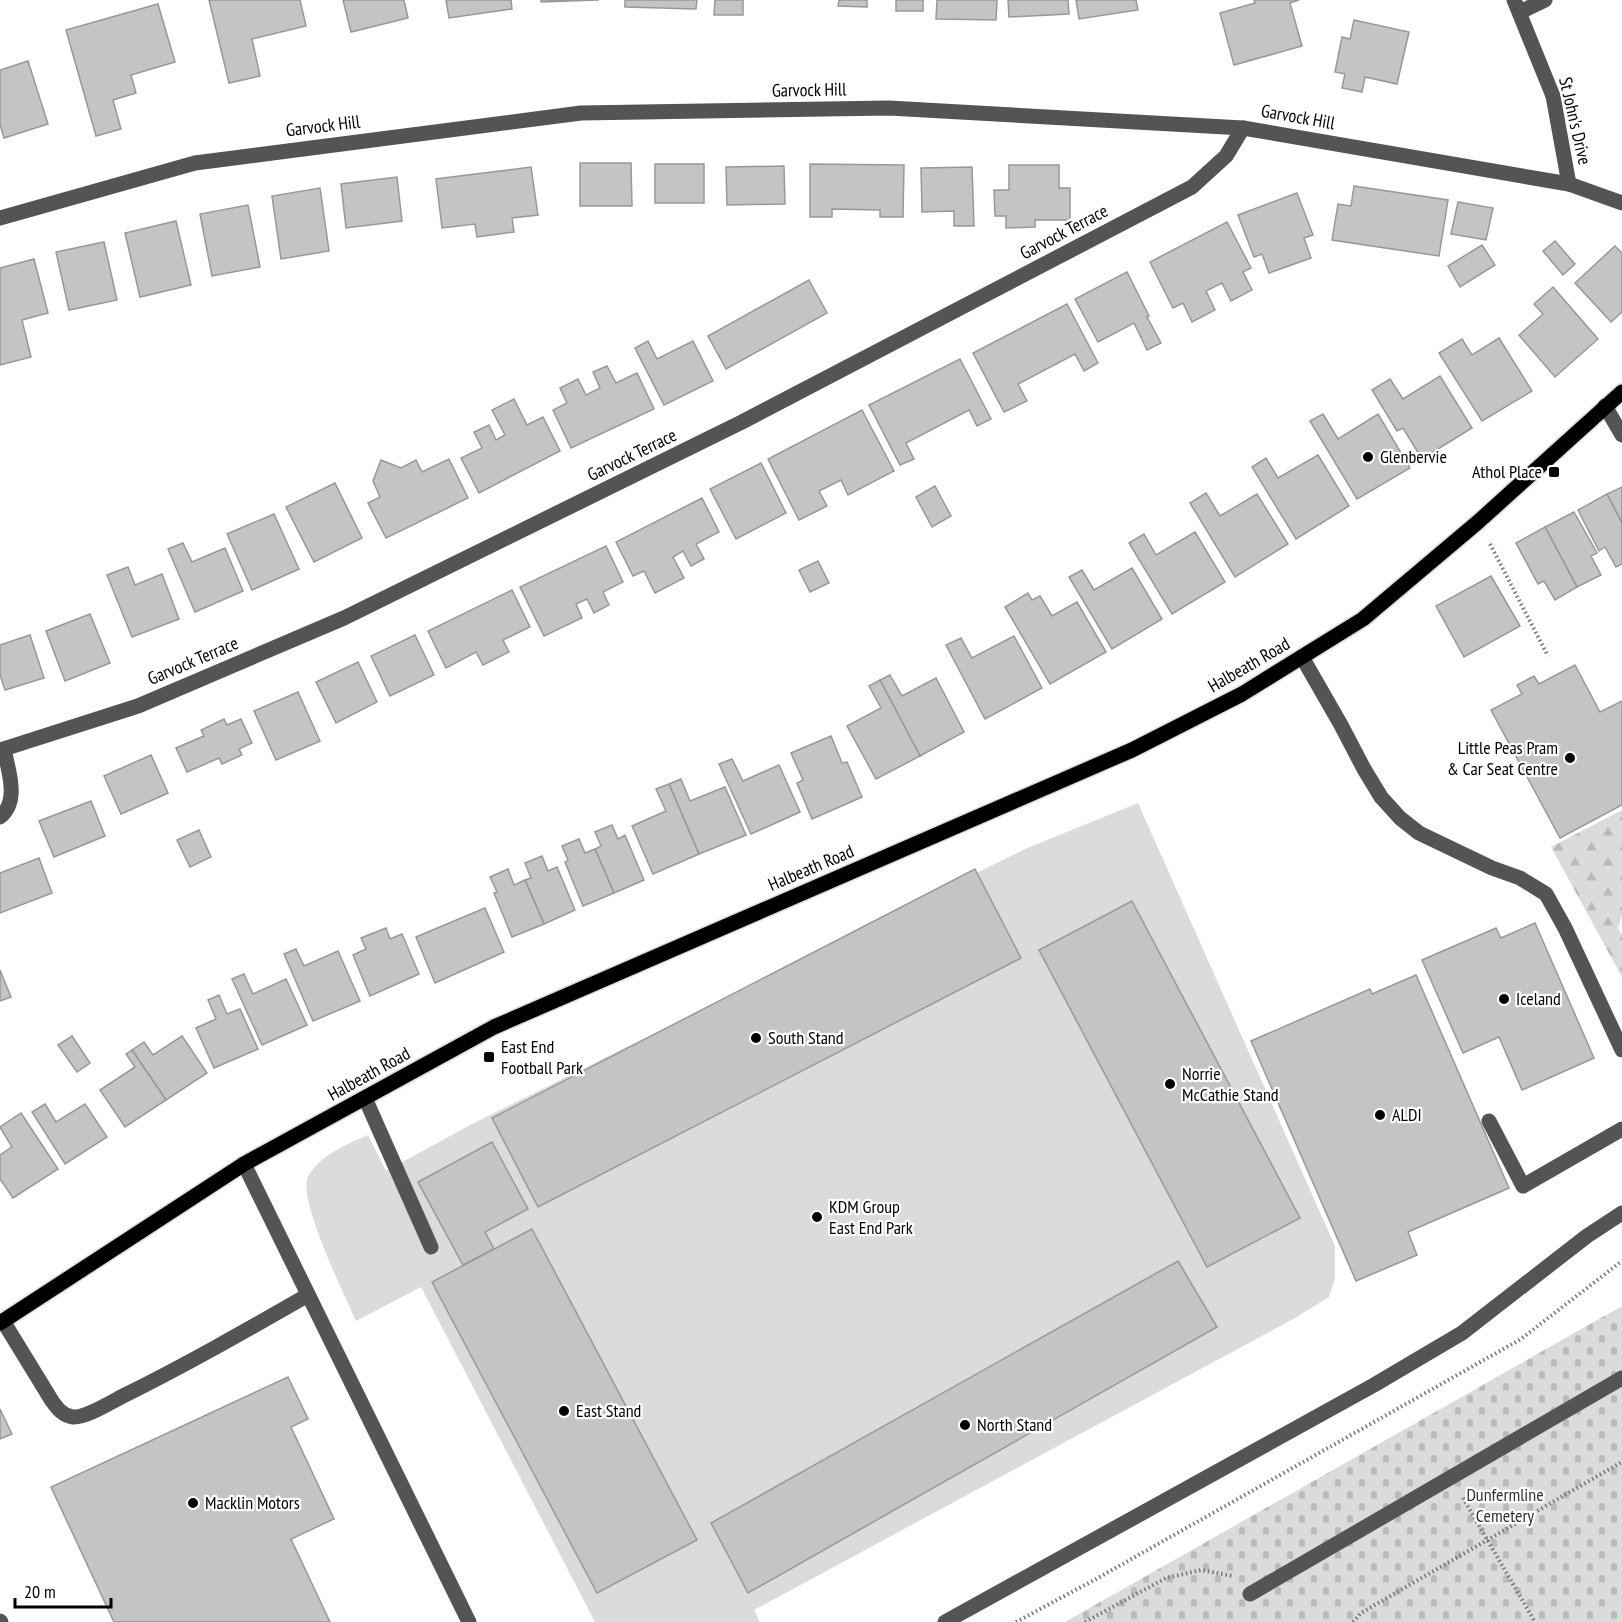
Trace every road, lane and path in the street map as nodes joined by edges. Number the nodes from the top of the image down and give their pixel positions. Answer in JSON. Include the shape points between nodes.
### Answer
{"nodes":[{"id":1,"x":1545,"y":0,"type":"edge"},
{"id":2,"x":1517,"y":6,"type":"edge"},
{"id":3,"x":1243,"y":128,"type":"junction"},
{"id":4,"x":1569,"y":184,"type":"junction"},
{"id":5,"x":1622,"y":202,"type":"edge"},
{"id":6,"x":0,"y":218,"type":"edge"},
{"id":7,"x":1622,"y":392,"type":"edge"},
{"id":8,"x":1605,"y":406,"type":"junction"},
{"id":9,"x":1622,"y":435,"type":"edge"},
{"id":10,"x":1478,"y":522,"type":"junction"},
{"id":11,"x":1302,"y":657,"type":"junction"},
{"id":12,"x":1548,"y":657,"type":"dead end"},
{"id":13,"x":2,"y":750,"type":"edge"},
{"id":14,"x":0,"y":816,"type":"edge"},
{"id":15,"x":1622,"y":1050,"type":"edge"},
{"id":16,"x":365,"y":1098,"type":"junction"},
{"id":17,"x":1489,"y":1121,"type":"dead end"},
{"id":18,"x":1622,"y":1129,"type":"edge"},
{"id":19,"x":244,"y":1164,"type":"junction"},
{"id":20,"x":1622,"y":1213,"type":"edge"},
{"id":21,"x":431,"y":1247,"type":"dead end"},
{"id":22,"x":1622,"y":1261,"type":"edge"},
{"id":23,"x":308,"y":1295,"type":"junction"},
{"id":24,"x":2,"y":1322,"type":"edge"},
{"id":25,"x":1622,"y":1378,"type":"edge"},
{"id":26,"x":1622,"y":1462,"type":"edge"},
{"id":27,"x":1452,"y":1478,"type":"junction"},
{"id":28,"x":1488,"y":1541,"type":"junction"},
{"id":29,"x":1250,"y":1594,"type":"joint"},
{"id":30,"x":469,"y":1622,"type":"edge"},
{"id":31,"x":945,"y":1622,"type":"edge"},
{"id":32,"x":1016,"y":1622,"type":"edge"},
{"id":33,"x":1085,"y":1622,"type":"edge"},
{"id":34,"x":1353,"y":1622,"type":"edge"},
{"id":35,"x":1535,"y":1622,"type":"edge"}],
"edges":[{"from":1,"to":2,"type":"street"},
{"from":2,"to":4,"type":"street","name":"St John's Drive","via":[[1553,96]]},
{"from":3,"to":4,"type":"street","name":"Garvock Hill"},
{"from":3,"to":6,"type":"street","name":"Garvock Hill","via":[[889,108],[581,113],[195,163]]},
{"from":3,"to":13,"type":"street","name":"Garvock Terrace","via":[[1226,156],[1192,187],[742,422],[344,618],[138,706]]},
{"from":4,"to":5,"type":"street","name":"Garvock Hill"},
{"from":7,"to":8,"type":"main road","name":"Halbeath Road"},
{"from":8,"to":9,"type":"street"},
{"from":8,"to":10,"type":"main road","name":"Halbeath Road"},
{"from":10,"to":11,"type":"main road","name":"Halbeath Road","via":[[1363,619]]},
{"from":10,"to":12,"type":"path"},
{"from":11,"to":15,"type":"street","via":[[1381,797],[1400,818],[1419,834],[1520,878],[1546,894]]},
{"from":11,"to":16,"type":"main road","name":"Halbeath Road","via":[[1131,750],[494,1027]]},
{"from":13,"to":14,"type":"street","via":[[12,790],[9,804]]},
{"from":16,"to":19,"type":"main road","name":"Halbeath Road"},
{"from":16,"to":21,"type":"street"},
{"from":17,"to":18,"type":"street","via":[[1523,1186]]},
{"from":19,"to":23,"type":"street"},
{"from":19,"to":24,"type":"main road","name":"Halbeath Road"},
{"from":20,"to":31,"type":"street","via":[[1462,1333],[1374,1386]]},
{"from":22,"to":32,"type":"path","via":[[1521,1339]]},
{"from":23,"to":24,"type":"street","via":[[178,1369],[97,1409],[72,1417],[61,1413],[52,1401]]},
{"from":23,"to":30,"type":"street"},
{"from":25,"to":27,"type":"street"},
{"from":26,"to":28,"type":"path"},
{"from":27,"to":28,"type":"path"},
{"from":27,"to":29,"type":"street"},
{"from":28,"to":34,"type":"path","via":[[1361,1613]]},
{"from":28,"to":35,"type":"path"},
{"from":29,"to":33,"type":"path","via":[[1235,1577],[1201,1570],[1166,1578]]}]}
